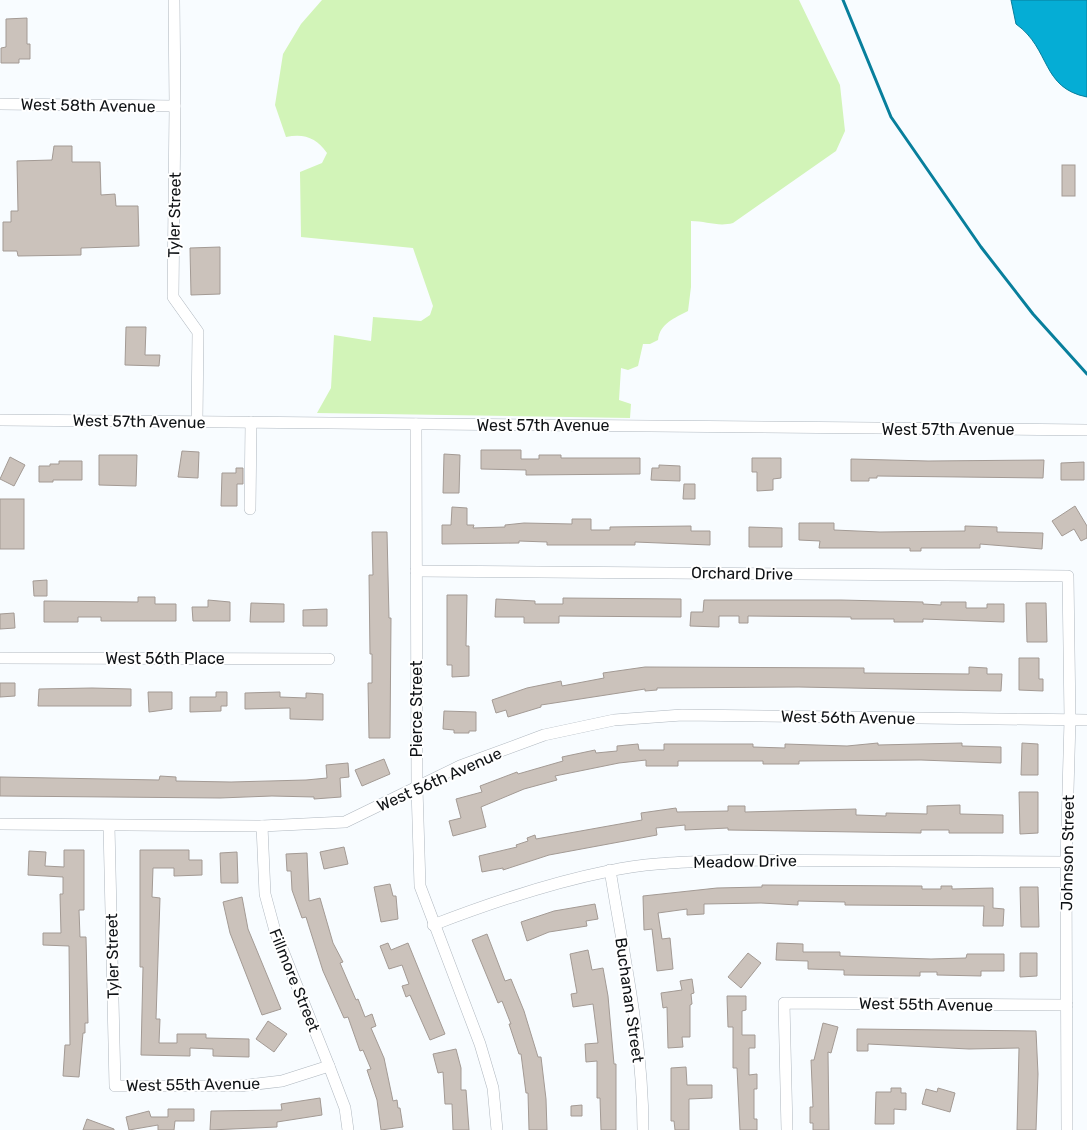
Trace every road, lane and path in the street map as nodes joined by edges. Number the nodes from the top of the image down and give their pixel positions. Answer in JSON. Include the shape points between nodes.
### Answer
{"nodes":[{"id":1,"x":174,"y":0,"type":"edge"},
{"id":2,"x":0,"y":104,"type":"edge"},
{"id":3,"x":175,"y":106,"type":"junction"},
{"id":4,"x":0,"y":420,"type":"edge"},
{"id":5,"x":197,"y":422,"type":"junction"},
{"id":6,"x":251,"y":422,"type":"junction"},
{"id":7,"x":416,"y":424,"type":"junction"},
{"id":8,"x":1087,"y":430,"type":"edge"},
{"id":9,"x":250,"y":509,"type":"dead end"},
{"id":10,"x":416,"y":570,"type":"junction"},
{"id":11,"x":1068,"y":576,"type":"joint"},
{"id":12,"x":0,"y":658,"type":"edge"},
{"id":13,"x":329,"y":659,"type":"dead end"},
{"id":14,"x":1070,"y":720,"type":"junction"},
{"id":15,"x":1087,"y":720,"type":"edge"},
{"id":16,"x":417,"y":788,"type":"junction"},
{"id":17,"x":0,"y":824,"type":"edge"},
{"id":18,"x":109,"y":826,"type":"junction"},
{"id":19,"x":262,"y":826,"type":"junction"},
{"id":20,"x":1066,"y":862,"type":"junction"},
{"id":21,"x":610,"y":870,"type":"junction"},
{"id":22,"x":433,"y":924,"type":"junction"},
{"id":23,"x":1067,"y":1005,"type":"junction"},
{"id":24,"x":330,"y":1066,"type":"junction"},
{"id":25,"x":115,"y":1086,"type":"joint"},
{"id":26,"x":348,"y":1130,"type":"edge"},
{"id":27,"x":497,"y":1130,"type":"edge"},
{"id":28,"x":643,"y":1130,"type":"edge"},
{"id":29,"x":787,"y":1130,"type":"edge"},
{"id":30,"x":1066,"y":1130,"type":"edge"}],
"edges":[{"from":1,"to":3,"type":"street","name":"Tyler Street"},
{"from":2,"to":3,"type":"street","name":"West 58th Avenue"},
{"from":3,"to":5,"type":"street","name":"Tyler Street","via":[[173,297],[198,332]]},
{"from":4,"to":5,"type":"street","name":"West 57th Avenue"},
{"from":5,"to":6,"type":"street","name":"West 57th Avenue"},
{"from":6,"to":7,"type":"street","name":"West 57th Avenue"},
{"from":6,"to":9,"type":"street"},
{"from":7,"to":8,"type":"street","name":"West 57th Avenue"},
{"from":7,"to":10,"type":"street","name":"Pierce Street"},
{"from":10,"to":11,"type":"street","name":"Orchard Drive"},
{"from":10,"to":16,"type":"street","name":"Pierce Street"},
{"from":11,"to":14,"type":"street","name":"Johnson Street"},
{"from":12,"to":13,"type":"street","name":"West 56th Place"},
{"from":14,"to":15,"type":"street","name":"West 56th Avenue"},
{"from":14,"to":16,"type":"street","name":"West 56th Avenue","via":[[682,715],[614,720],[544,735],[460,766]]},
{"from":14,"to":20,"type":"street","name":"Johnson Street"},
{"from":16,"to":19,"type":"street","name":"West 56th Avenue","via":[[345,822]]},
{"from":16,"to":22,"type":"street","name":"Pierce Street","via":[[420,886]]},
{"from":17,"to":18,"type":"street","name":"West 56th Avenue"},
{"from":18,"to":19,"type":"street","name":"West 56th Avenue"},
{"from":18,"to":25,"type":"street","name":"Tyler Street"},
{"from":19,"to":24,"type":"street","name":"Fillmore Street","via":[[265,894],[275,931]]},
{"from":20,"to":21,"type":"street","name":"Meadow Drive","via":[[735,860]]},
{"from":20,"to":23,"type":"street","name":"Johnson Street"},
{"from":21,"to":22,"type":"street","name":"Meadow Drive","via":[[494,902]]},
{"from":21,"to":28,"type":"street","name":"Buchanan Street","via":[[636,1028],[643,1092]]},
{"from":22,"to":27,"type":"street","name":"Pierce Street","via":[[483,1053],[493,1088]]},
{"from":23,"to":29,"type":"street","name":"West 55th Avenue","via":[[784,1003]]},
{"from":23,"to":30,"type":"street","name":"Johnson Street"},
{"from":24,"to":25,"type":"street","name":"West 55th Avenue","via":[[282,1081],[240,1086]]},
{"from":24,"to":26,"type":"street","name":"Fillmore Street","via":[[345,1108]]}]}
